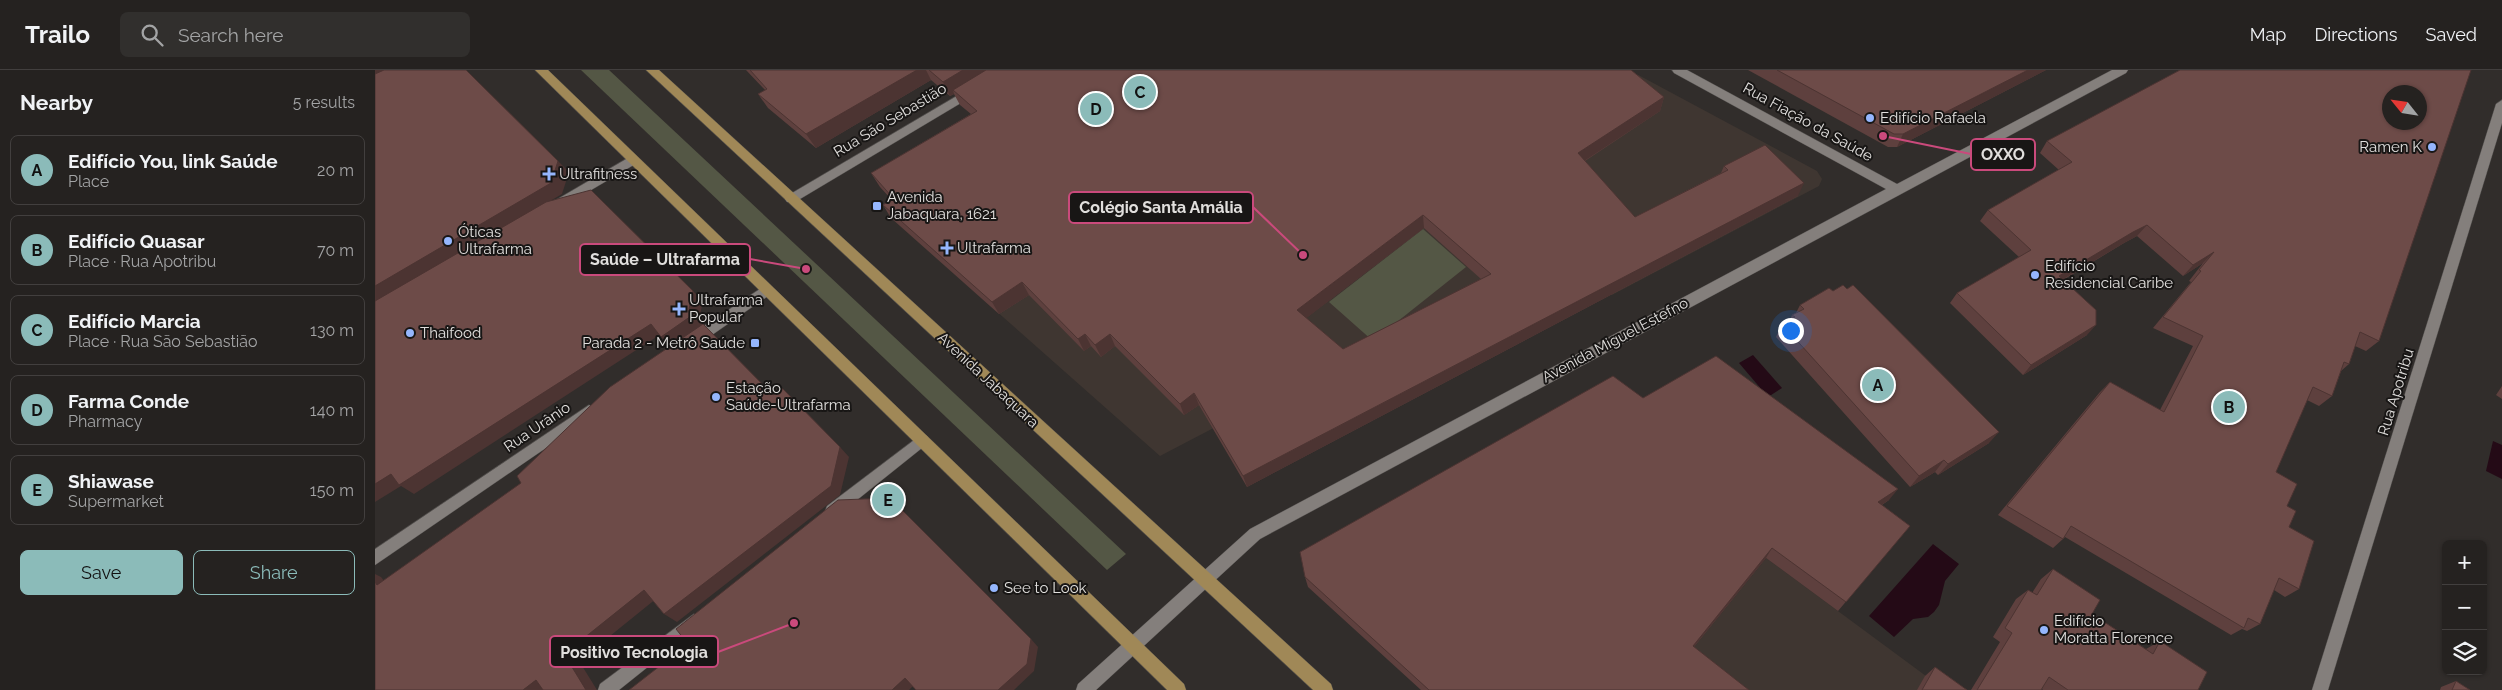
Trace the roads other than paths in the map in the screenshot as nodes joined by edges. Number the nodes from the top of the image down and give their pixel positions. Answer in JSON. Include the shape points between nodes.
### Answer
{"nodes":[{"id":1,"x":541,"y":70,"type":"edge"},
{"id":2,"x":652,"y":70,"type":"edge"},
{"id":3,"x":1678,"y":70,"type":"edge"},
{"id":4,"x":2122,"y":70,"type":"edge"},
{"id":5,"x":981,"y":85,"type":"edge"},
{"id":6,"x":2502,"y":104,"type":"edge"},
{"id":7,"x":633,"y":160,"type":"junction"},
{"id":8,"x":1896,"y":189,"type":"junction"},
{"id":9,"x":791,"y":199,"type":"junction"},
{"id":10,"x":553,"y":207,"type":"edge"},
{"id":11,"x":766,"y":290,"type":"junction"},
{"id":12,"x":686,"y":345,"type":"edge"},
{"id":13,"x":604,"y":401,"type":"edge"},
{"id":14,"x":922,"y":440,"type":"junction"},
{"id":15,"x":823,"y":519,"type":"edge"},
{"id":16,"x":375,"y":558,"type":"edge"},
{"id":17,"x":1205,"y":579,"type":"junction"},
{"id":18,"x":707,"y":611,"type":"edge"},
{"id":19,"x":1132,"y":645,"type":"junction"},
{"id":20,"x":606,"y":690,"type":"edge"},
{"id":21,"x":1084,"y":690,"type":"edge"},
{"id":22,"x":1178,"y":690,"type":"edge"},
{"id":23,"x":1325,"y":690,"type":"edge"},
{"id":24,"x":2321,"y":690,"type":"edge"}],
"edges":[{"from":1,"to":7,"type":"main road"},
{"from":2,"to":9,"type":"main road","name":"Avenida Jabaquara"},
{"from":3,"to":8,"type":"street","name":"Rua Fiação da Saúde"},
{"from":4,"to":8,"type":"street","name":"Avenida Miguel Estefno"},
{"from":5,"to":9,"type":"street","name":"Rua São Sebastião"},
{"from":6,"to":24,"type":"street","name":"Rua Apotribu"},
{"from":7,"to":10,"type":"street"},
{"from":7,"to":11,"type":"main road"},
{"from":8,"to":17,"type":"street","name":"Avenida Miguel Estefno","via":[[1255,534]]},
{"from":9,"to":17,"type":"main road","name":"Avenida Jabaquara"},
{"from":11,"to":12,"type":"street"},
{"from":11,"to":14,"type":"main road"},
{"from":13,"to":16,"type":"street","name":"Rua Urânio"},
{"from":14,"to":15,"type":"street"},
{"from":14,"to":19,"type":"main road"},
{"from":17,"to":19,"type":"street","name":"Avenida Miguel Estefno"},
{"from":17,"to":23,"type":"main road","name":"Avenida Jabaquara"},
{"from":18,"to":20,"type":"street"},
{"from":19,"to":21,"type":"street","name":"Avenida Miguel Estefno"},
{"from":19,"to":22,"type":"main road"}]}
